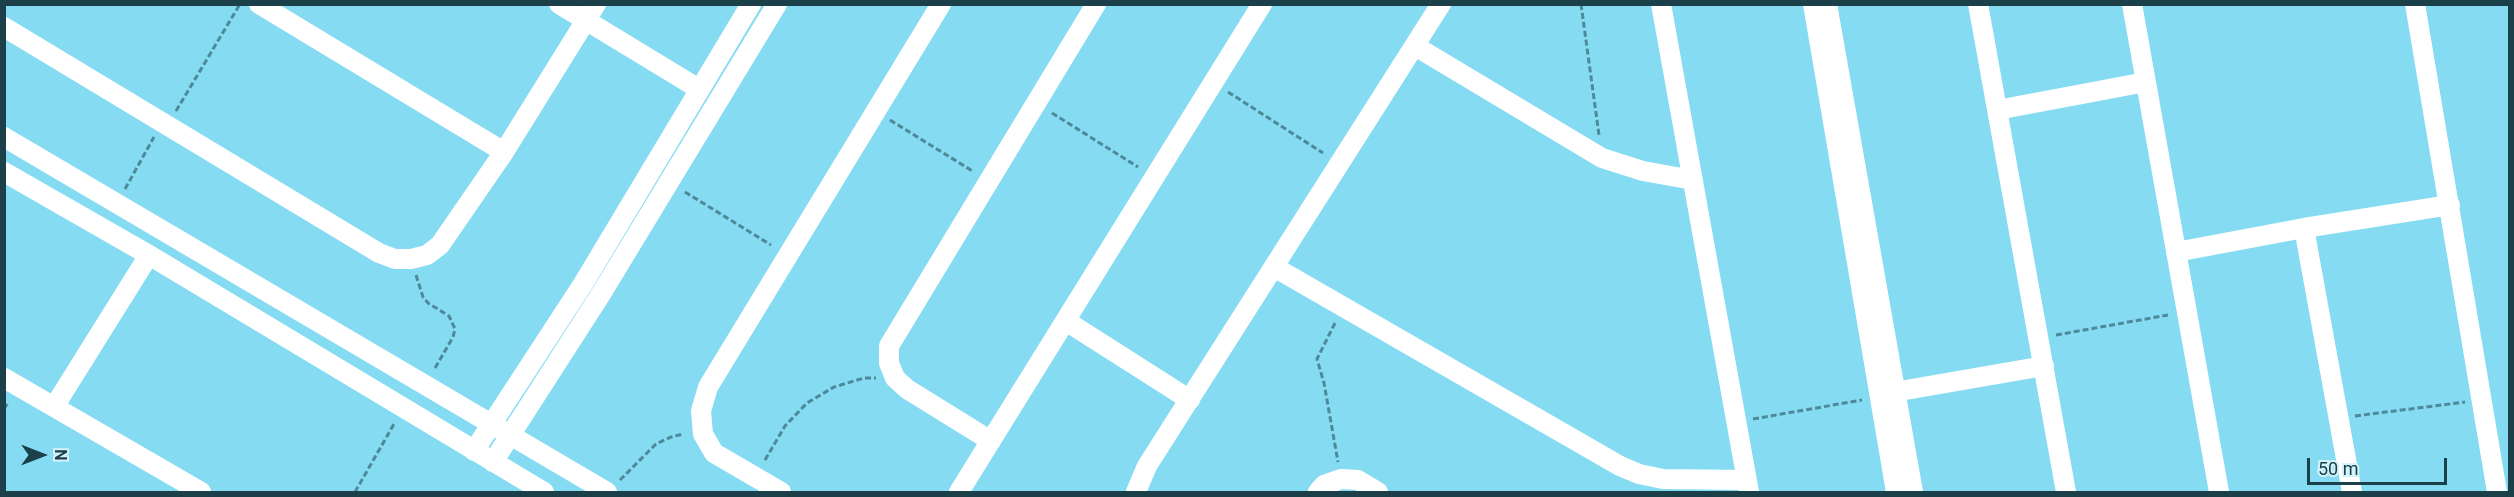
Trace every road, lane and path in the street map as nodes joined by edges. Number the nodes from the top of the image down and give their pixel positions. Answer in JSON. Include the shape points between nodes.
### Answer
{"nodes":[{"id":1,"x":240,"y":4,"type":"edge"},
{"id":2,"x":259,"y":4,"type":"edge"},
{"id":3,"x":559,"y":4,"type":"edge"},
{"id":4,"x":751,"y":4,"type":"edge"},
{"id":5,"x":777,"y":4,"type":"edge"},
{"id":6,"x":941,"y":4,"type":"edge"},
{"id":7,"x":1096,"y":4,"type":"edge"},
{"id":8,"x":1262,"y":4,"type":"edge"},
{"id":9,"x":1441,"y":4,"type":"edge"},
{"id":10,"x":1581,"y":4,"type":"edge"},
{"id":11,"x":1813,"y":4,"type":"edge"},
{"id":12,"x":1827,"y":4,"type":"edge"},
{"id":13,"x":1978,"y":4,"type":"edge"},
{"id":14,"x":2132,"y":4,"type":"edge"},
{"id":15,"x":1663,"y":5,"type":"edge"},
{"id":16,"x":2419,"y":5,"type":"edge"},
{"id":17,"x":592,"y":13,"type":"edge"},
{"id":18,"x":4,"y":27,"type":"edge"},
{"id":19,"x":1415,"y":46,"type":"junction"},
{"id":20,"x":2146,"y":82,"type":"junction"},
{"id":21,"x":1214,"y":83,"type":"junction"},
{"id":22,"x":699,"y":89,"type":"junction"},
{"id":23,"x":1036,"y":103,"type":"junction"},
{"id":24,"x":1997,"y":110,"type":"junction"},
{"id":25,"x":876,"y":111,"type":"junction"},
{"id":26,"x":165,"y":124,"type":"junction"},
{"id":27,"x":4,"y":137,"type":"edge"},
{"id":28,"x":504,"y":152,"type":"junction"},
{"id":29,"x":1602,"y":158,"type":"junction"},
{"id":30,"x":1340,"y":164,"type":"junction"},
{"id":31,"x":4,"y":172,"type":"edge"},
{"id":32,"x":1155,"y":177,"type":"junction"},
{"id":33,"x":1693,"y":180,"type":"junction"},
{"id":34,"x":988,"y":181,"type":"junction"},
{"id":35,"x":668,"y":182,"type":"junction"},
{"id":36,"x":116,"y":203,"type":"junction"},
{"id":37,"x":2450,"y":205,"type":"junction"},
{"id":38,"x":2304,"y":228,"type":"junction"},
{"id":39,"x":2176,"y":252,"type":"junction"},
{"id":40,"x":149,"y":255,"type":"junction"},
{"id":41,"x":788,"y":256,"type":"junction"},
{"id":42,"x":411,"y":259,"type":"junction"},
{"id":43,"x":1274,"y":267,"type":"junction"},
{"id":44,"x":1344,"y":307,"type":"junction"},
{"id":45,"x":2187,"y":311,"type":"junction"},
{"id":46,"x":1066,"y":321,"type":"junction"},
{"id":47,"x":2040,"y":338,"type":"junction"},
{"id":48,"x":2044,"y":366,"type":"junction"},
{"id":49,"x":4,"y":378,"type":"edge"},
{"id":50,"x":895,"y":378,"type":"junction"},
{"id":51,"x":425,"y":384,"type":"junction"},
{"id":52,"x":1887,"y":395,"type":"junction"},
{"id":53,"x":1190,"y":399,"type":"junction"},
{"id":54,"x":2482,"y":400,"type":"junction"},
{"id":55,"x":54,"y":407,"type":"junction"},
{"id":56,"x":404,"y":408,"type":"junction"},
{"id":57,"x":2339,"y":418,"type":"junction"},
{"id":58,"x":1737,"y":422,"type":"junction"},
{"id":59,"x":492,"y":423,"type":"junction"},
{"id":60,"x":703,"y":434,"type":"junction"},
{"id":61,"x":510,"y":435,"type":"junction"},
{"id":62,"x":991,"y":441,"type":"junction"},
{"id":63,"x":474,"y":451,"type":"junction"},
{"id":64,"x":493,"y":462,"type":"junction"},
{"id":65,"x":754,"y":477,"type":"junction"},
{"id":66,"x":1341,"y":479,"type":"junction"},
{"id":67,"x":1748,"y":486,"type":"edge"},
{"id":68,"x":611,"y":489,"type":"edge"},
{"id":69,"x":201,"y":492,"type":"edge"},
{"id":70,"x":355,"y":492,"type":"edge"},
{"id":71,"x":544,"y":492,"type":"edge"},
{"id":72,"x":781,"y":492,"type":"edge"},
{"id":73,"x":959,"y":492,"type":"edge"},
{"id":74,"x":1136,"y":492,"type":"edge"},
{"id":75,"x":1318,"y":492,"type":"edge"},
{"id":76,"x":1378,"y":492,"type":"edge"},
{"id":77,"x":1896,"y":492,"type":"edge"},
{"id":78,"x":1913,"y":492,"type":"edge"},
{"id":79,"x":2066,"y":492,"type":"edge"},
{"id":80,"x":2219,"y":492,"type":"edge"},
{"id":81,"x":2352,"y":492,"type":"edge"},
{"id":82,"x":2497,"y":492,"type":"edge"}],
"edges":[{"from":1,"to":26,"type":"path"},
{"from":2,"to":28,"type":"street"},
{"from":3,"to":17,"type":"street"},
{"from":4,"to":22,"type":"street"},
{"from":5,"to":35,"type":"street"},
{"from":6,"to":25,"type":"street"},
{"from":7,"to":23,"type":"street"},
{"from":8,"to":21,"type":"street"},
{"from":9,"to":19,"type":"street"},
{"from":10,"to":29,"type":"path"},
{"from":11,"to":52,"type":"street"},
{"from":12,"to":52,"type":"street"},
{"from":13,"to":24,"type":"street"},
{"from":14,"to":20,"type":"street"},
{"from":15,"to":33,"type":"street"},
{"from":16,"to":37,"type":"street"},
{"from":17,"to":22,"type":"street"},
{"from":17,"to":28,"type":"street"},
{"from":18,"to":26,"type":"street"},
{"from":19,"to":29,"type":"street"},
{"from":19,"to":30,"type":"street"},
{"from":20,"to":24,"type":"street"},
{"from":20,"to":39,"type":"street"},
{"from":21,"to":30,"type":"path"},
{"from":21,"to":32,"type":"street"},
{"from":22,"to":59,"type":"street","via":[[583,284]]},
{"from":23,"to":32,"type":"path"},
{"from":23,"to":34,"type":"street"},
{"from":24,"to":47,"type":"street"},
{"from":25,"to":34,"type":"path"},
{"from":25,"to":41,"type":"street"},
{"from":26,"to":36,"type":"path"},
{"from":26,"to":42,"type":"street","via":[[380,254]]},
{"from":27,"to":36,"type":"street"},
{"from":28,"to":42,"type":"street","via":[[440,245],[427,255]]},
{"from":29,"to":33,"type":"street","via":[[1642,171]]},
{"from":30,"to":43,"type":"street"},
{"from":31,"to":40,"type":"street"},
{"from":32,"to":46,"type":"street"},
{"from":33,"to":58,"type":"street"},
{"from":34,"to":50,"type":"street","via":[[889,346],[889,363]]},
{"from":35,"to":41,"type":"path"},
{"from":35,"to":61,"type":"street"},
{"from":36,"to":51,"type":"street"},
{"from":37,"to":38,"type":"street"},
{"from":37,"to":54,"type":"street"},
{"from":38,"to":39,"type":"street"},
{"from":38,"to":57,"type":"street"},
{"from":39,"to":45,"type":"street"},
{"from":40,"to":55,"type":"street"},
{"from":40,"to":56,"type":"street"},
{"from":41,"to":60,"type":"street","via":[[708,387],[701,411]]},
{"from":42,"to":51,"type":"path","via":[[423,297],[449,316],[455,329]]},
{"from":43,"to":44,"type":"street"},
{"from":43,"to":53,"type":"street"},
{"from":44,"to":66,"type":"path","via":[[1317,359]]},
{"from":44,"to":67,"type":"street","via":[[1620,466],[1663,479]]},
{"from":45,"to":47,"type":"path"},
{"from":45,"to":80,"type":"street"},
{"from":46,"to":53,"type":"street"},
{"from":46,"to":62,"type":"street"},
{"from":47,"to":48,"type":"street"},
{"from":48,"to":52,"type":"street"},
{"from":48,"to":79,"type":"street"},
{"from":49,"to":55,"type":"street"},
{"from":50,"to":62,"type":"street"},
{"from":50,"to":65,"type":"path","via":[[864,378],[834,387],[807,403],[785,426]]},
{"from":51,"to":59,"type":"street"},
{"from":52,"to":58,"type":"path"},
{"from":52,"to":77,"type":"street"},
{"from":52,"to":78,"type":"street"},
{"from":53,"to":74,"type":"street"},
{"from":54,"to":57,"type":"path"},
{"from":54,"to":82,"type":"street"},
{"from":55,"to":69,"type":"street"},
{"from":56,"to":63,"type":"street"},
{"from":56,"to":70,"type":"path"},
{"from":57,"to":81,"type":"street"},
{"from":58,"to":67,"type":"street"},
{"from":59,"to":61,"type":"street"},
{"from":59,"to":63,"type":"street"},
{"from":60,"to":65,"type":"street","via":[[714,453]]},
{"from":60,"to":68,"type":"path","via":[[687,433],[656,444]]},
{"from":61,"to":64,"type":"street"},
{"from":61,"to":68,"type":"street"},
{"from":62,"to":73,"type":"street"},
{"from":63,"to":64,"type":"street"},
{"from":64,"to":71,"type":"street"},
{"from":65,"to":72,"type":"street"},
{"from":66,"to":75,"type":"street","via":[[1324,485]]},
{"from":66,"to":76,"type":"street","via":[[1358,480]]}]}
